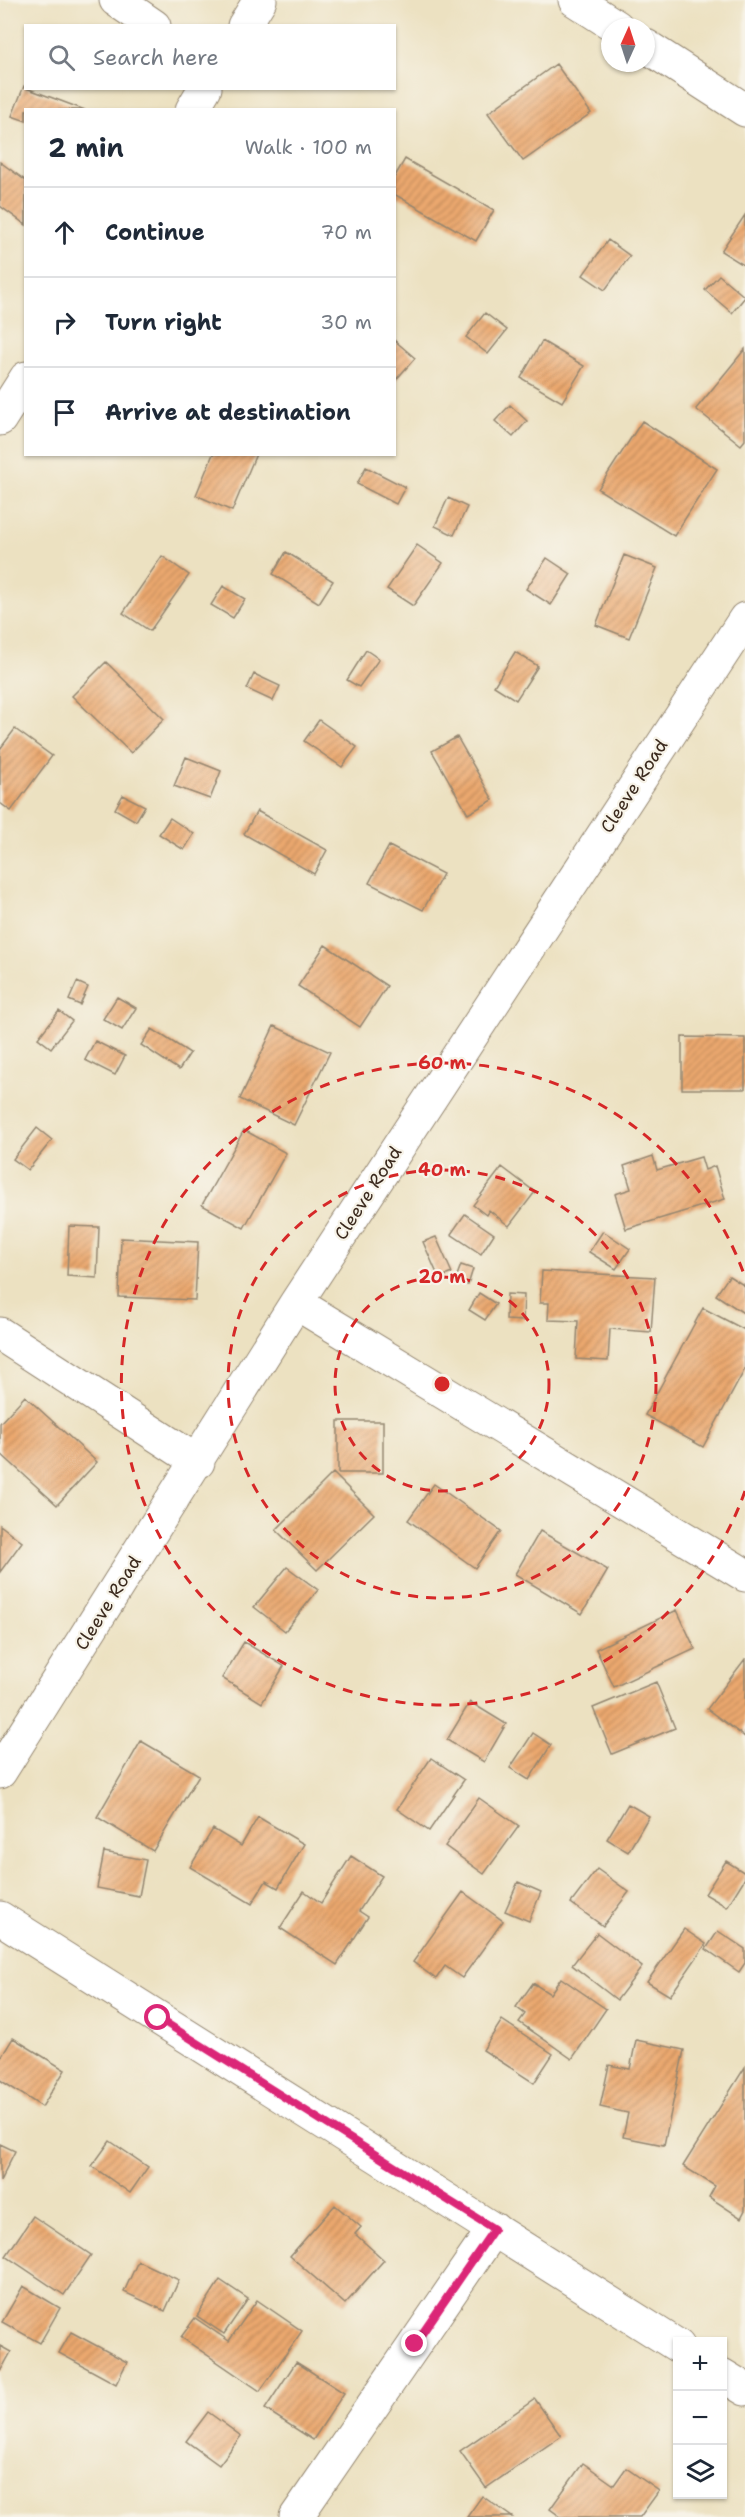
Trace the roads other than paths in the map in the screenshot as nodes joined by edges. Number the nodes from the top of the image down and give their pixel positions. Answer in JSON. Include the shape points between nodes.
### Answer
{"nodes":[{"id":1,"x":116,"y":0,"type":"edge"},
{"id":2,"x":260,"y":0,"type":"edge"},
{"id":3,"x":575,"y":0,"type":"edge"},
{"id":4,"x":602,"y":18,"type":"edge"},
{"id":5,"x":151,"y":24,"type":"edge"},
{"id":6,"x":245,"y":24,"type":"edge"},
{"id":7,"x":655,"y":52,"type":"edge"},
{"id":8,"x":203,"y":90,"type":"edge"},
{"id":9,"x":193,"y":108,"type":"edge"},
{"id":10,"x":745,"y":110,"type":"edge"},
{"id":11,"x":24,"y":381,"type":"edge"},
{"id":12,"x":0,"y":419,"type":"edge"},
{"id":13,"x":745,"y":619,"type":"edge"},
{"id":14,"x":296,"y":1303,"type":"junction"},
{"id":15,"x":0,"y":1334,"type":"edge"},
{"id":16,"x":198,"y":1462,"type":"junction"},
{"id":17,"x":745,"y":1575,"type":"edge"},
{"id":18,"x":0,"y":1772,"type":"edge"},
{"id":19,"x":0,"y":1918,"type":"edge"},
{"id":20,"x":494,"y":2229,"type":"junction"},
{"id":21,"x":673,"y":2343,"type":"edge"},
{"id":22,"x":727,"y":2378,"type":"edge"},
{"id":23,"x":745,"y":2389,"type":"edge"},
{"id":24,"x":296,"y":2517,"type":"edge"}],
"edges":[{"from":1,"to":5,"type":"street"},
{"from":2,"to":6,"type":"street"},
{"from":3,"to":4,"type":"street"},
{"from":7,"to":10,"type":"street"},
{"from":8,"to":9,"type":"street"},
{"from":11,"to":12,"type":"street"},
{"from":13,"to":14,"type":"street","name":"Cleeve Road"},
{"from":14,"to":16,"type":"street","name":"Cleeve Road"},
{"from":14,"to":17,"type":"street"},
{"from":15,"to":16,"type":"street"},
{"from":16,"to":18,"type":"street","name":"Cleeve Road"},
{"from":19,"to":20,"type":"street"},
{"from":20,"to":21,"type":"street"},
{"from":20,"to":24,"type":"street"},
{"from":22,"to":23,"type":"street"}]}
